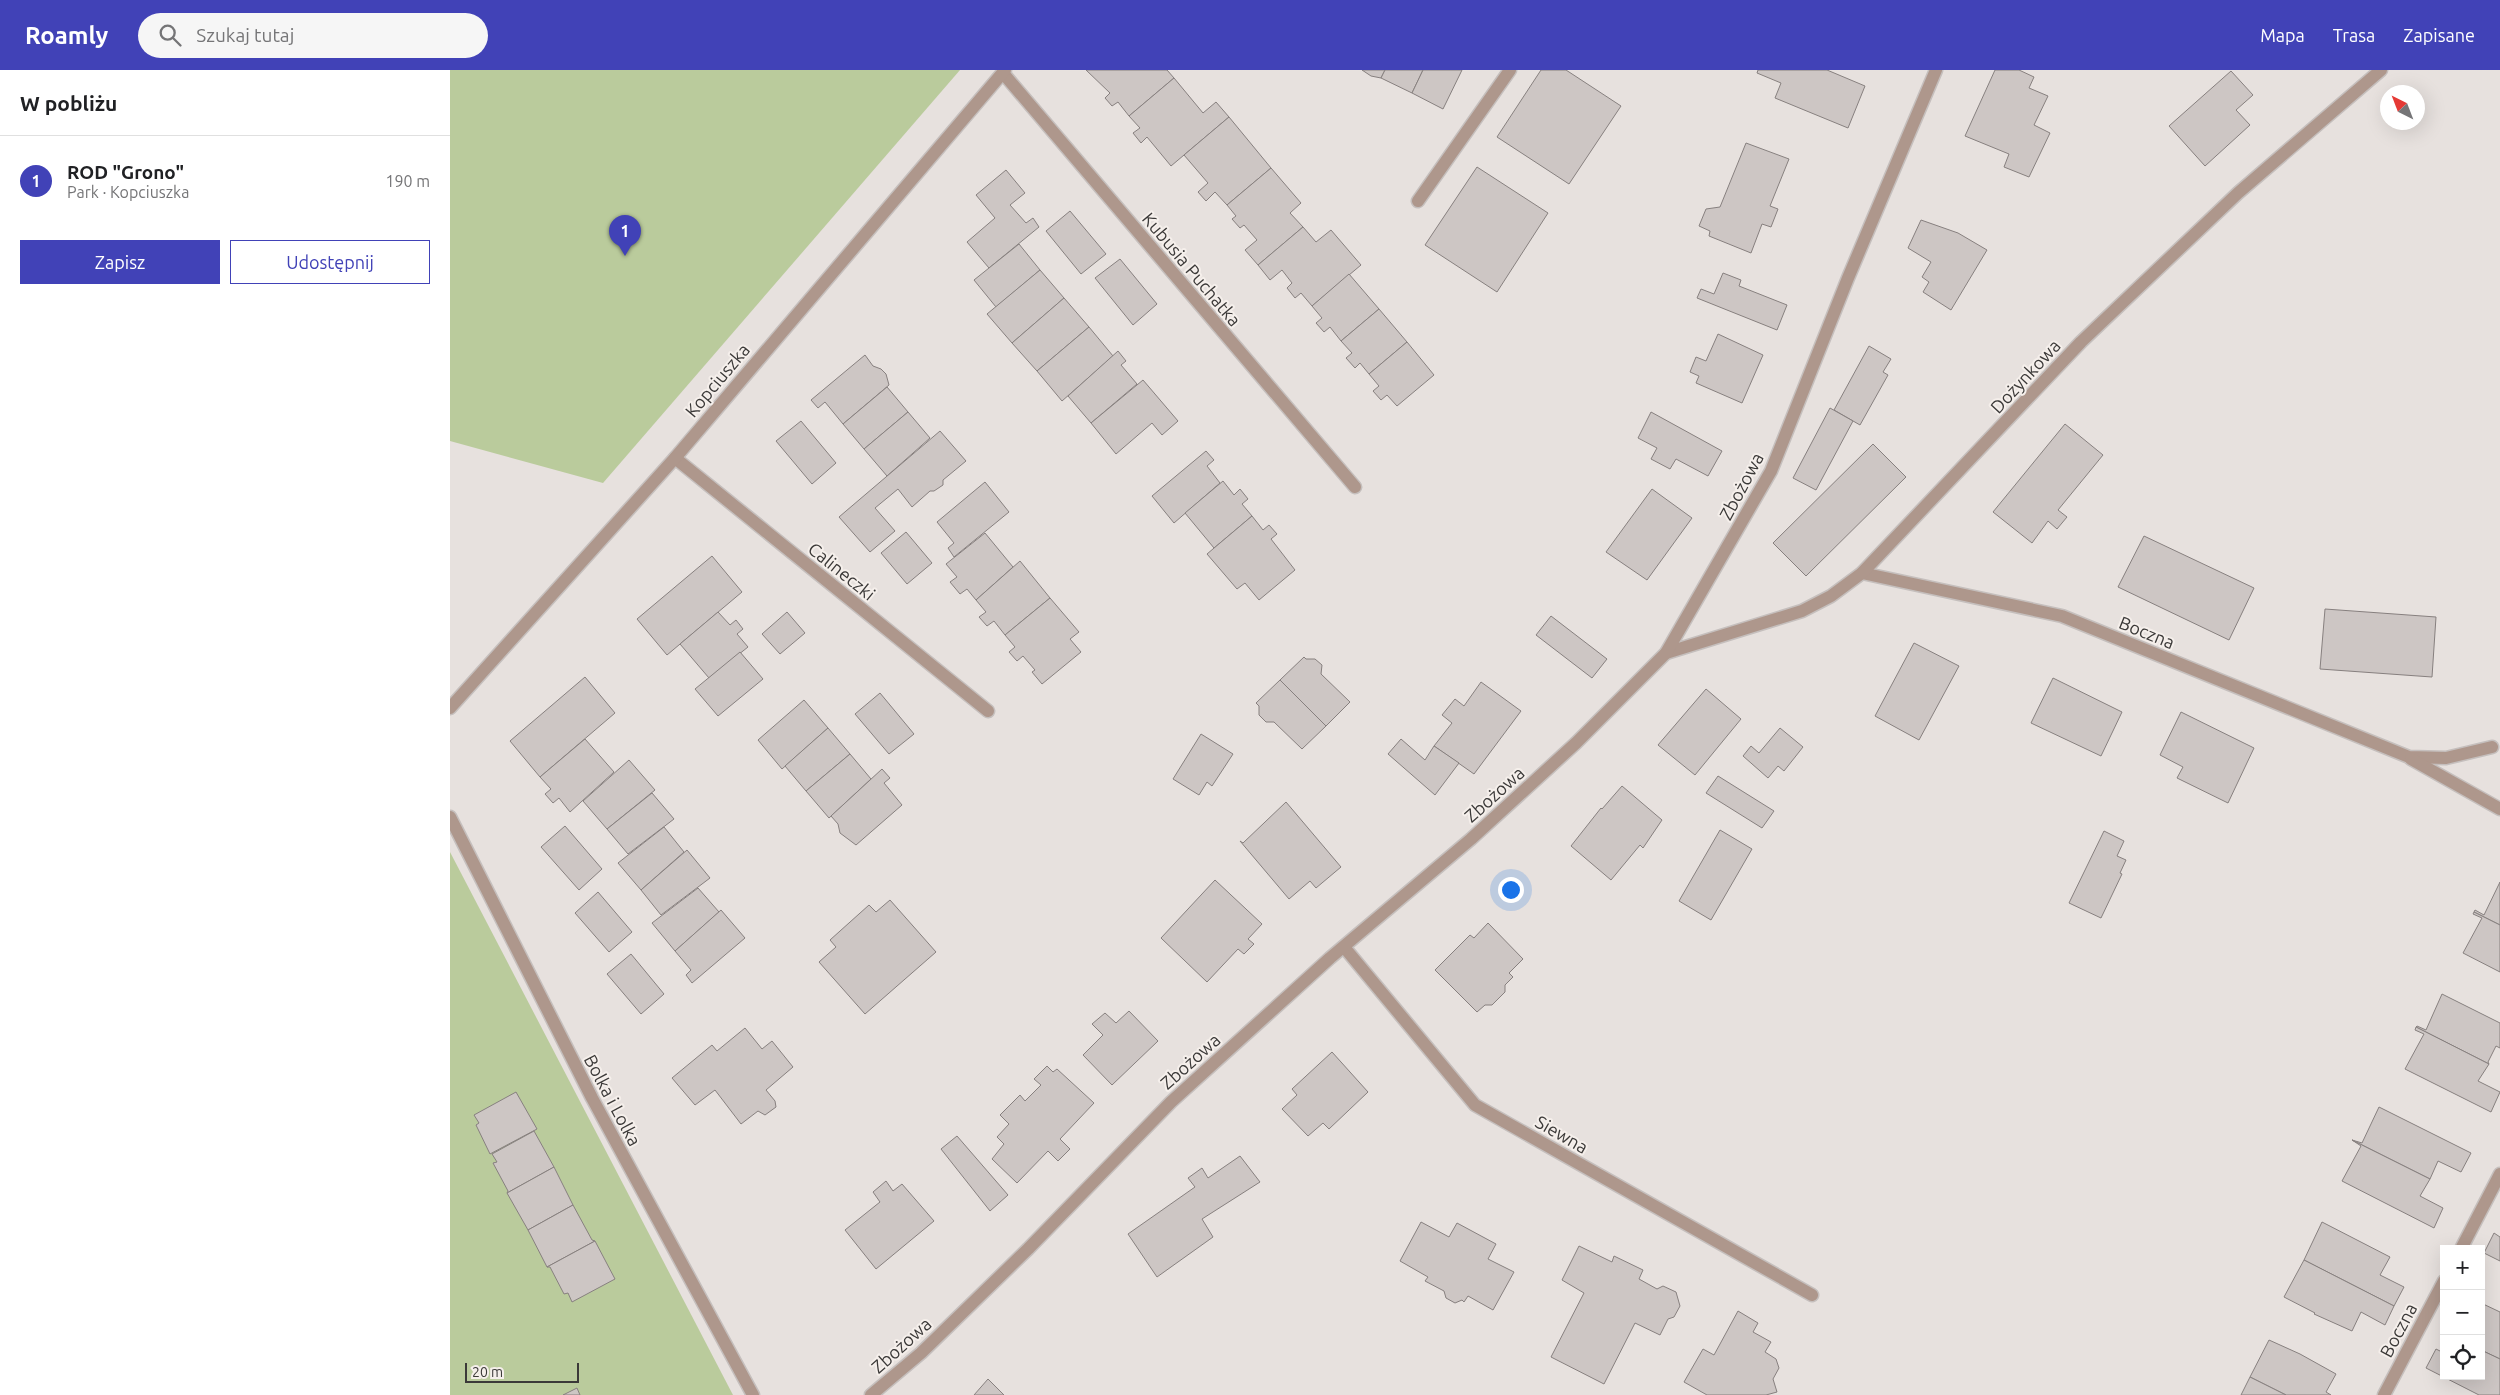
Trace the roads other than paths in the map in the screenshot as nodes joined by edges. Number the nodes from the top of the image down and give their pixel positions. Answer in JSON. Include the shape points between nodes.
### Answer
{"nodes":[{"id":1,"x":1510,"y":70,"type":"edge"},
{"id":2,"x":1936,"y":70,"type":"edge"},
{"id":3,"x":2381,"y":70,"type":"edge"},
{"id":4,"x":1004,"y":71,"type":"edge"},
{"id":5,"x":1418,"y":201,"type":"dead end"},
{"id":6,"x":675,"y":458,"type":"junction"},
{"id":7,"x":1355,"y":487,"type":"dead end"},
{"id":8,"x":1862,"y":574,"type":"junction"},
{"id":9,"x":1666,"y":653,"type":"junction"},
{"id":10,"x":450,"y":708,"type":"edge"},
{"id":11,"x":988,"y":711,"type":"dead end"},
{"id":12,"x":2492,"y":747,"type":"dead end"},
{"id":13,"x":2408,"y":758,"type":"junction"},
{"id":14,"x":2500,"y":809,"type":"edge"},
{"id":15,"x":450,"y":817,"type":"edge"},
{"id":16,"x":1344,"y":947,"type":"junction"},
{"id":17,"x":2500,"y":1174,"type":"edge"},
{"id":18,"x":2463,"y":1245,"type":"edge"},
{"id":19,"x":2440,"y":1289,"type":"edge"},
{"id":20,"x":1812,"y":1295,"type":"dead end"},
{"id":21,"x":753,"y":1395,"type":"edge"},
{"id":22,"x":871,"y":1395,"type":"edge"},
{"id":23,"x":2384,"y":1395,"type":"edge"}],
"edges":[{"from":1,"to":5,"type":"street"},
{"from":2,"to":9,"type":"street","name":"Zbożowa","via":[[1771,471]]},
{"from":3,"to":8,"type":"street","name":"Dożynkowa","via":[[2238,193],[2081,342]]},
{"from":4,"to":6,"type":"street","name":"Kopciuszka"},
{"from":4,"to":7,"type":"street","name":"Kubusia Puchatka"},
{"from":6,"to":10,"type":"street","name":"Kopciuszka"},
{"from":6,"to":11,"type":"street","name":"Calineczki"},
{"from":8,"to":9,"type":"street","name":"Dożynkowa","via":[[1802,611]]},
{"from":8,"to":13,"type":"street","name":"Boczna","via":[[2062,616]]},
{"from":9,"to":16,"type":"street","name":"Zbożowa","via":[[1576,743],[1471,839]]},
{"from":12,"to":13,"type":"street","name":"Boczna","via":[[2446,758]]},
{"from":13,"to":14,"type":"street","name":"Boczna"},
{"from":15,"to":21,"type":"street","name":"Bolka i Lolka","via":[[592,1098]]},
{"from":16,"to":20,"type":"street","name":"Siewna","via":[[1475,1105]]},
{"from":16,"to":22,"type":"street","name":"Zbożowa","via":[[1171,1102],[1028,1249],[921,1353]]},
{"from":17,"to":18,"type":"street"},
{"from":19,"to":23,"type":"street","name":"Boczna"}]}
